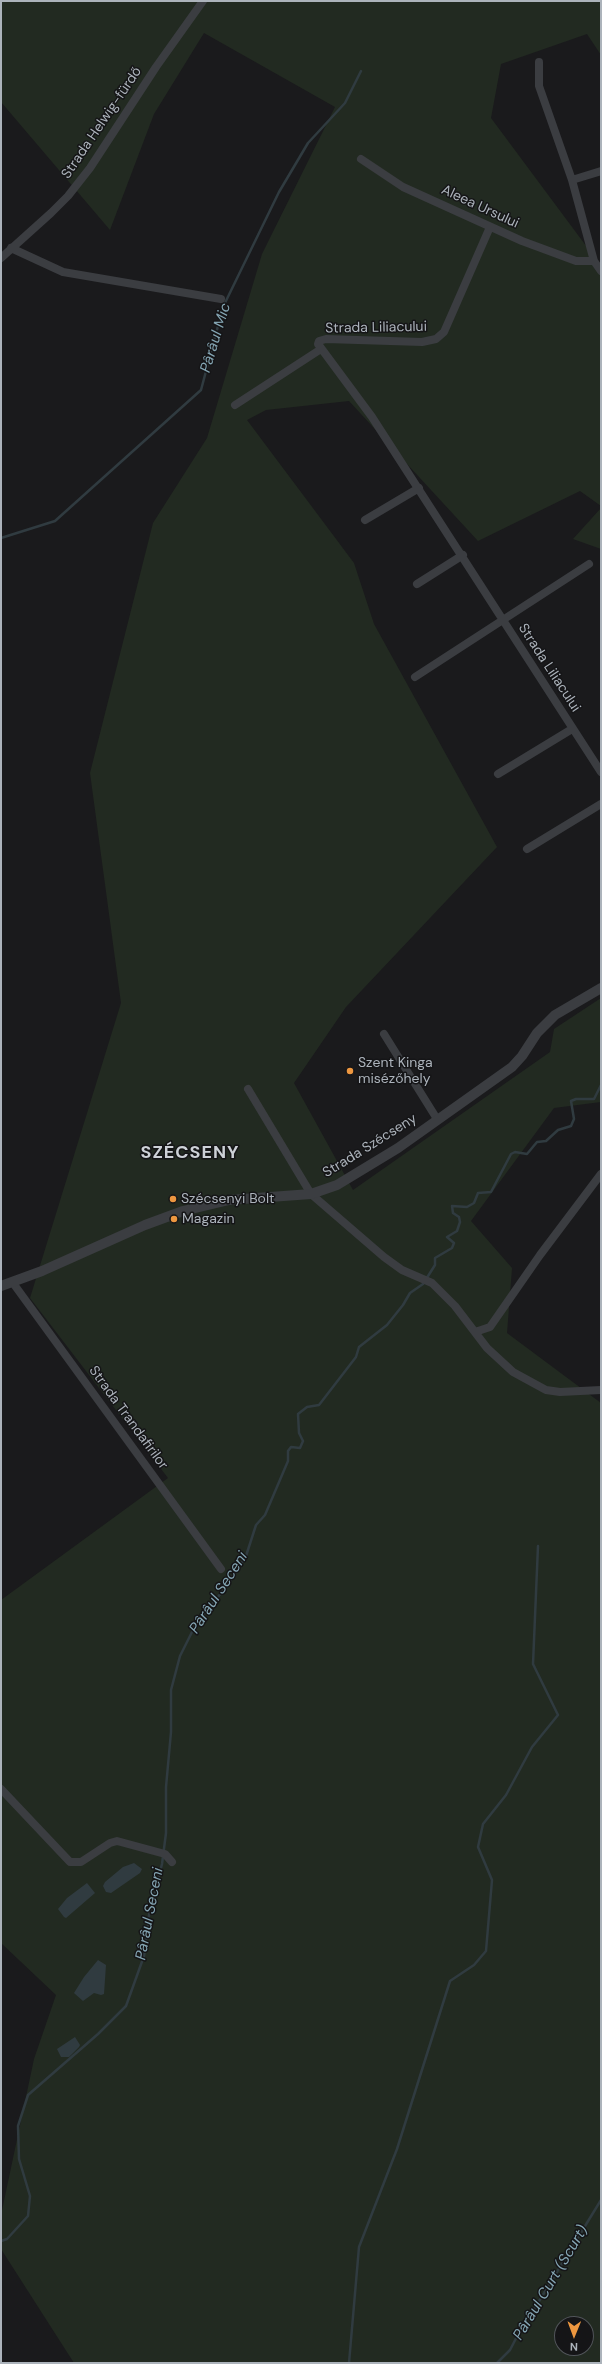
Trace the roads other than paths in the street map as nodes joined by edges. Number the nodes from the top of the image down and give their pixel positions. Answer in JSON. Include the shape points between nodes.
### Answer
{"nodes":[{"id":1,"x":203,"y":1,"type":"edge"},
{"id":2,"x":538,"y":62,"type":"dead end"},
{"id":3,"x":361,"y":159,"type":"dead end"},
{"id":4,"x":601,"y":171,"type":"edge"},
{"id":5,"x":572,"y":180,"type":"junction"},
{"id":6,"x":490,"y":227,"type":"junction"},
{"id":7,"x":11,"y":248,"type":"junction"},
{"id":8,"x":1,"y":258,"type":"edge"},
{"id":9,"x":594,"y":261,"type":"junction"},
{"id":10,"x":601,"y":271,"type":"edge"},
{"id":11,"x":221,"y":300,"type":"dead end"},
{"id":12,"x":321,"y":349,"type":"junction"},
{"id":13,"x":235,"y":405,"type":"dead end"},
{"id":14,"x":419,"y":488,"type":"junction"},
{"id":15,"x":365,"y":520,"type":"dead end"},
{"id":16,"x":463,"y":556,"type":"junction"},
{"id":17,"x":588,"y":564,"type":"dead end"},
{"id":18,"x":417,"y":584,"type":"dead end"},
{"id":19,"x":504,"y":620,"type":"junction"},
{"id":20,"x":415,"y":677,"type":"dead end"},
{"id":21,"x":572,"y":728,"type":"junction"},
{"id":22,"x":601,"y":772,"type":"edge"},
{"id":23,"x":498,"y":774,"type":"dead end"},
{"id":24,"x":601,"y":804,"type":"edge"},
{"id":25,"x":527,"y":849,"type":"dead end"},
{"id":26,"x":601,"y":988,"type":"edge"},
{"id":27,"x":384,"y":1034,"type":"dead end"},
{"id":28,"x":248,"y":1089,"type":"dead end"},
{"id":29,"x":437,"y":1119,"type":"junction"},
{"id":30,"x":601,"y":1174,"type":"edge"},
{"id":31,"x":310,"y":1194,"type":"junction"},
{"id":32,"x":13,"y":1283,"type":"junction"},
{"id":33,"x":1,"y":1286,"type":"edge"},
{"id":34,"x":475,"y":1332,"type":"junction"},
{"id":35,"x":601,"y":1390,"type":"edge"},
{"id":36,"x":221,"y":1569,"type":"dead end"},
{"id":37,"x":1,"y":1789,"type":"edge"},
{"id":38,"x":172,"y":1862,"type":"dead end"}],
"edges":[{"from":1,"to":7,"type":"street","name":"Strada Helwig-fürdő","via":[[90,168],[68,196]]},
{"from":2,"to":5,"type":"street","via":[[539,86]]},
{"from":3,"to":6,"type":"street","name":"Aleea Ursului","via":[[403,187]]},
{"from":4,"to":5,"type":"street"},
{"from":5,"to":9,"type":"street"},
{"from":6,"to":9,"type":"street","name":"Aleea Ursului","via":[[576,261]]},
{"from":6,"to":12,"type":"street","name":"Strada Liliacului","via":[[444,332],[436,339],[422,342],[326,339],[318,341]]},
{"from":7,"to":8,"type":"street","name":"Strada Helwig-fürdő"},
{"from":7,"to":11,"type":"street","via":[[63,272]]},
{"from":9,"to":10,"type":"street"},
{"from":12,"to":13,"type":"street","name":"Strada Liliacului"},
{"from":12,"to":14,"type":"street","name":"Strada Liliacului","via":[[372,417]]},
{"from":14,"to":15,"type":"street"},
{"from":14,"to":16,"type":"street","name":"Strada Liliacului"},
{"from":16,"to":18,"type":"street"},
{"from":16,"to":19,"type":"street","name":"Strada Liliacului"},
{"from":17,"to":19,"type":"street","name":"Strada Liliacului"},
{"from":19,"to":20,"type":"street","name":"Strada Liliacului"},
{"from":19,"to":21,"type":"street","name":"Strada Liliacului"},
{"from":21,"to":22,"type":"street","name":"Strada Liliacului"},
{"from":21,"to":23,"type":"street","name":"Strada Liliacului"},
{"from":24,"to":25,"type":"street"},
{"from":26,"to":29,"type":"street","name":"Strada Szécseny","via":[[555,1015],[516,1063]]},
{"from":27,"to":29,"type":"street"},
{"from":28,"to":31,"type":"street"},
{"from":29,"to":31,"type":"street","name":"Strada Szécseny","via":[[398,1148],[337,1185]]},
{"from":30,"to":34,"type":"street","via":[[490,1327]]},
{"from":31,"to":32,"type":"street","name":"Strada Szécseny","via":[[229,1200],[183,1211]]},
{"from":31,"to":34,"type":"street","via":[[384,1257],[402,1270],[426,1279],[445,1295]]},
{"from":32,"to":33,"type":"street","name":"Strada Szécseny"},
{"from":32,"to":36,"type":"street","name":"Strada Trandafirilor"},
{"from":34,"to":35,"type":"street","via":[[487,1348],[513,1372],[536,1386],[560,1392]]},
{"from":37,"to":38,"type":"street","via":[[70,1862],[81,1862],[117,1841],[162,1854]]}]}
